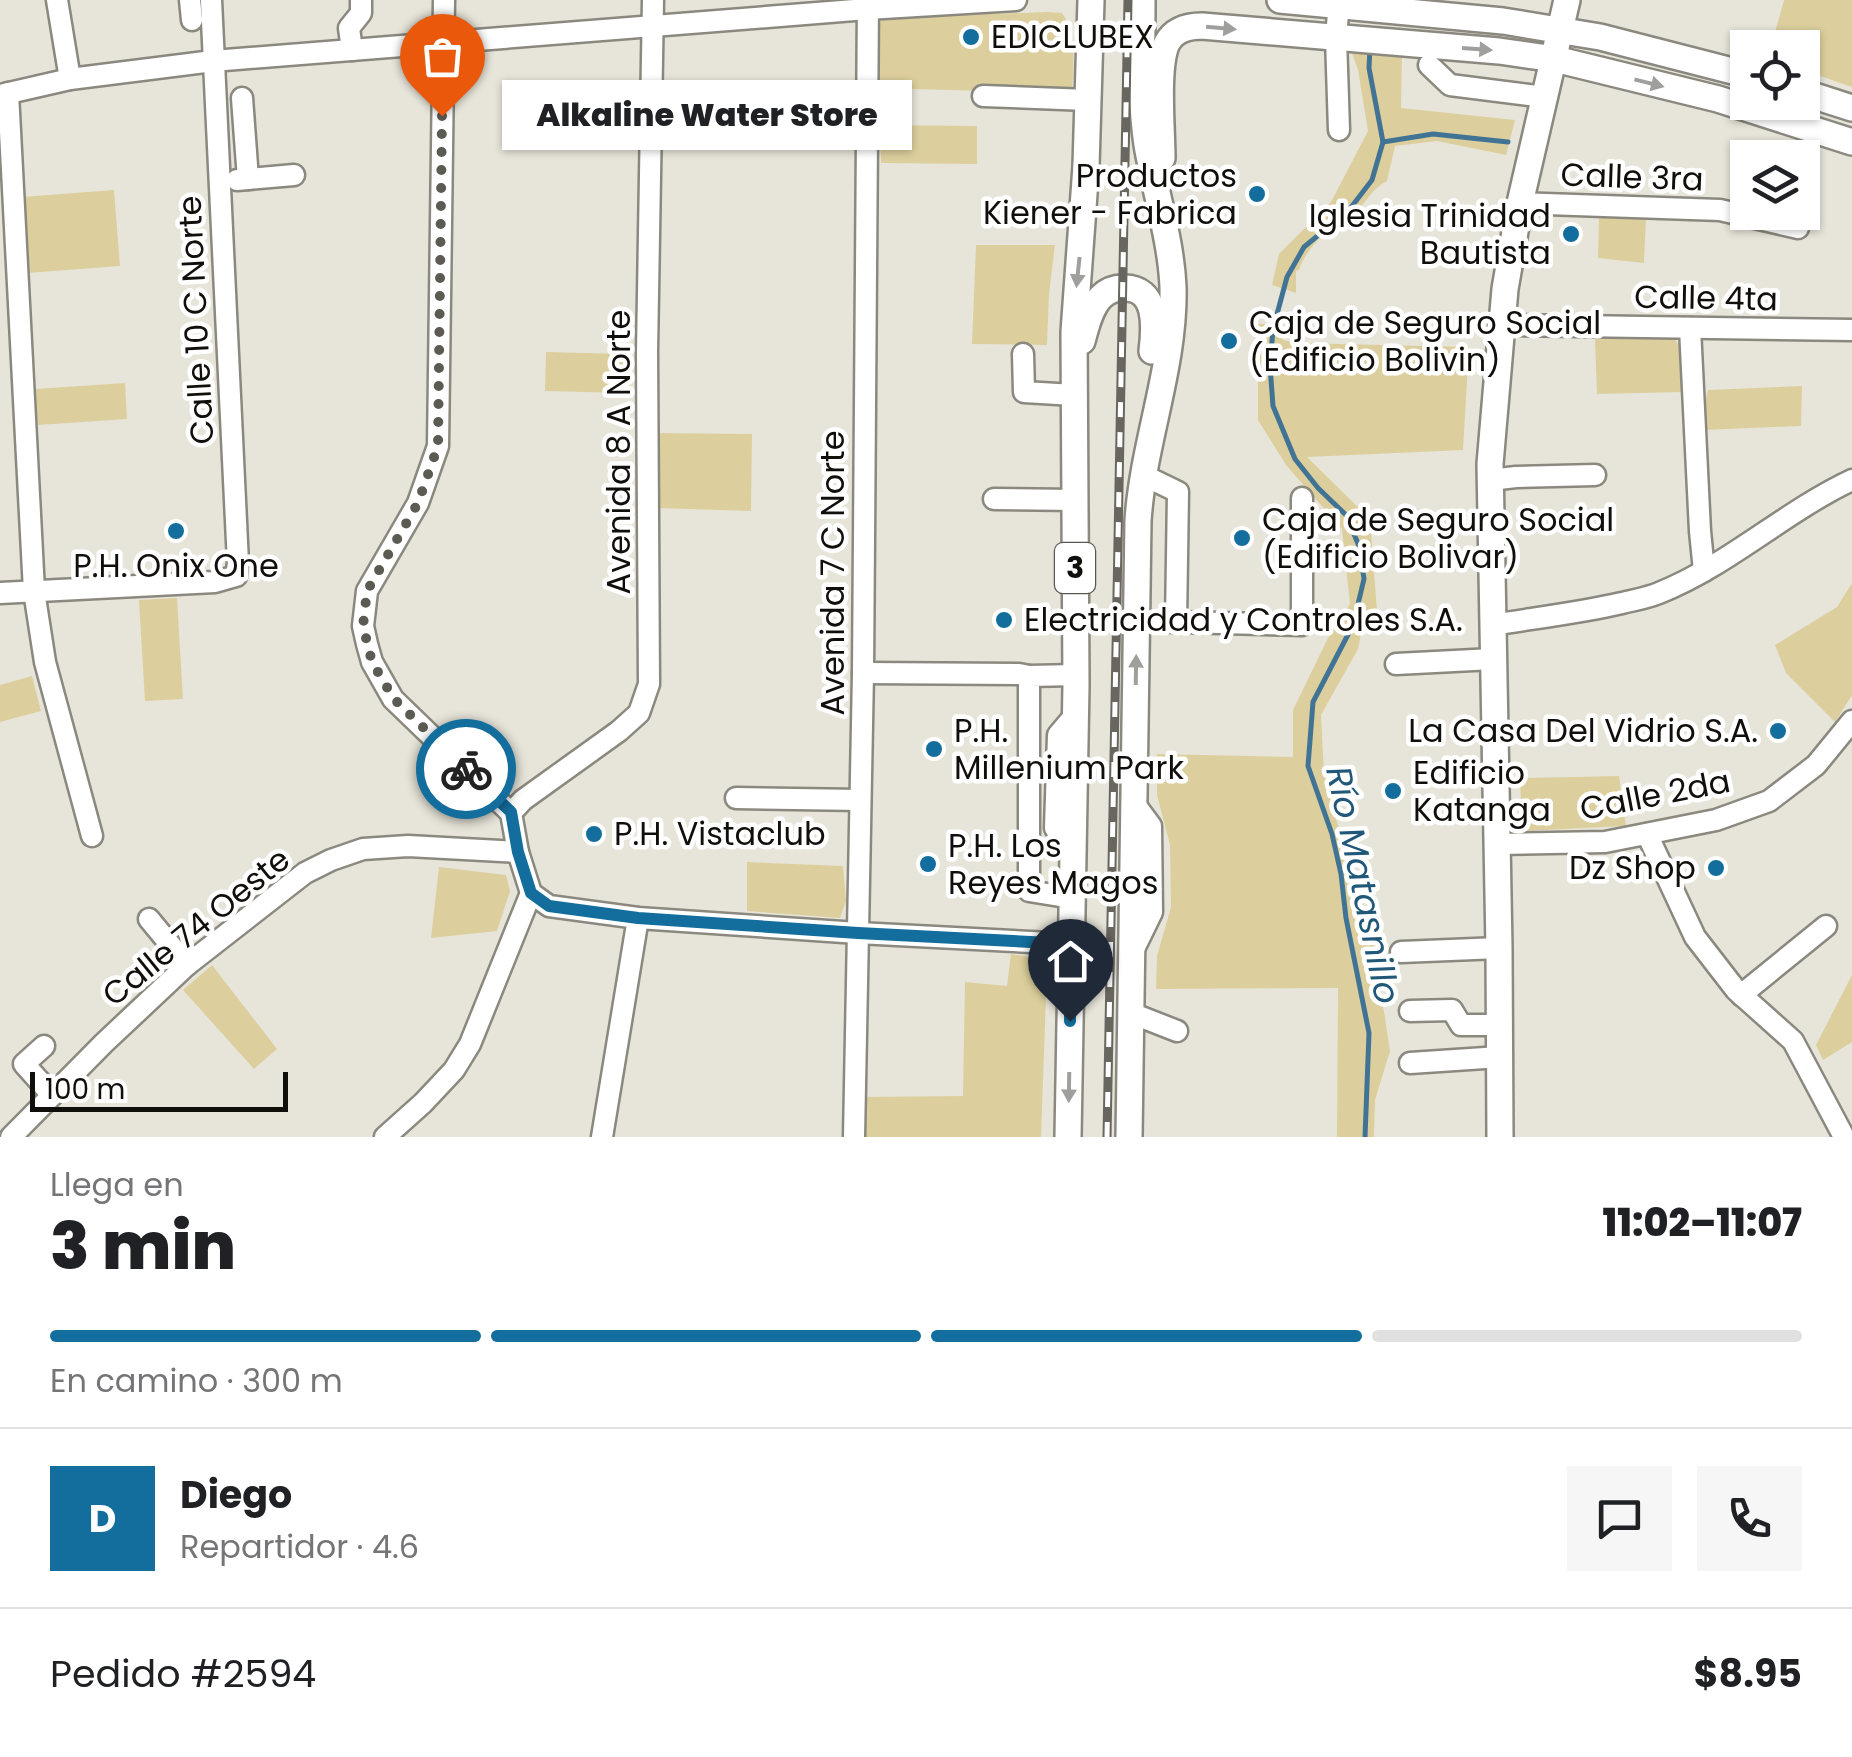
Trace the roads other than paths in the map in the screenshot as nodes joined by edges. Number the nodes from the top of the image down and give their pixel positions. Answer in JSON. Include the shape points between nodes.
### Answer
{"nodes":[{"id":1,"x":58,"y":0,"type":"edge"},
{"id":2,"x":211,"y":0,"type":"edge"},
{"id":3,"x":361,"y":0,"type":"edge"},
{"id":4,"x":444,"y":0,"type":"edge"},
{"id":5,"x":653,"y":0,"type":"edge"},
{"id":6,"x":1016,"y":0,"type":"edge"},
{"id":7,"x":1091,"y":0,"type":"edge"},
{"id":8,"x":1142,"y":0,"type":"edge"},
{"id":9,"x":1280,"y":0,"type":"edge"},
{"id":10,"x":1566,"y":0,"type":"edge"},
{"id":11,"x":867,"y":4,"type":"edge"},
{"id":12,"x":1345,"y":4,"type":"edge"},
{"id":13,"x":652,"y":27,"type":"junction"},
{"id":14,"x":1560,"y":31,"type":"junction"},
{"id":15,"x":1345,"y":39,"type":"junction"},
{"id":16,"x":444,"y":43,"type":"junction"},
{"id":17,"x":352,"y":50,"type":"junction"},
{"id":18,"x":1554,"y":60,"type":"junction"},
{"id":19,"x":212,"y":61,"type":"junction"},
{"id":20,"x":1429,"y":65,"type":"dead end"},
{"id":21,"x":1730,"y":71,"type":"edge"},
{"id":22,"x":70,"y":78,"type":"junction"},
{"id":23,"x":4,"y":94,"type":"edge"},
{"id":24,"x":983,"y":96,"type":"dead end"},
{"id":25,"x":1545,"y":97,"type":"junction"},
{"id":26,"x":242,"y":98,"type":"dead end"},
{"id":27,"x":1820,"y":98,"type":"edge"},
{"id":28,"x":1088,"y":100,"type":"junction"},
{"id":29,"x":1852,"y":108,"type":"edge"},
{"id":30,"x":1339,"y":130,"type":"dead end"},
{"id":31,"x":1852,"y":142,"type":"edge"},
{"id":32,"x":294,"y":175,"type":"dead end"},
{"id":33,"x":248,"y":179,"type":"junction"},
{"id":34,"x":220,"y":181,"type":"junction"},
{"id":35,"x":1520,"y":203,"type":"junction"},
{"id":36,"x":1730,"y":212,"type":"edge"},
{"id":37,"x":1162,"y":220,"type":"junction"},
{"id":38,"x":1500,"y":325,"type":"junction"},
{"id":39,"x":1690,"y":328,"type":"junction"},
{"id":40,"x":1852,"y":330,"type":"edge"},
{"id":41,"x":1023,"y":354,"type":"dead end"},
{"id":42,"x":1074,"y":367,"type":"junction"},
{"id":43,"x":1074,"y":395,"type":"junction"},
{"id":44,"x":1144,"y":468,"type":"junction"},
{"id":45,"x":1595,"y":475,"type":"dead end"},
{"id":46,"x":1490,"y":480,"type":"junction"},
{"id":47,"x":1852,"y":480,"type":"edge"},
{"id":48,"x":1302,"y":498,"type":"dead end"},
{"id":49,"x":994,"y":500,"type":"dead end"},
{"id":50,"x":1074,"y":500,"type":"junction"},
{"id":51,"x":1704,"y":571,"type":"junction"},
{"id":52,"x":34,"y":590,"type":"junction"},
{"id":53,"x":0,"y":593,"type":"edge"},
{"id":54,"x":1136,"y":621,"type":"junction"},
{"id":55,"x":1176,"y":622,"type":"junction"},
{"id":56,"x":1492,"y":625,"type":"junction"},
{"id":57,"x":1493,"y":659,"type":"junction"},
{"id":58,"x":1396,"y":664,"type":"dead end"},
{"id":59,"x":863,"y":673,"type":"junction"},
{"id":60,"x":1029,"y":676,"type":"junction"},
{"id":61,"x":1076,"y":676,"type":"junction"},
{"id":62,"x":1852,"y":722,"type":"edge"},
{"id":63,"x":736,"y":798,"type":"dead end"},
{"id":64,"x":860,"y":800,"type":"junction"},
{"id":65,"x":511,"y":812,"type":"junction"},
{"id":66,"x":1647,"y":834,"type":"junction"},
{"id":67,"x":92,"y":836,"type":"dead end"},
{"id":68,"x":1497,"y":844,"type":"junction"},
{"id":69,"x":518,"y":852,"type":"junction"},
{"id":70,"x":531,"y":893,"type":"junction"},
{"id":71,"x":1072,"y":898,"type":"junction"},
{"id":72,"x":638,"y":918,"type":"junction"},
{"id":73,"x":149,"y":919,"type":"dead end"},
{"id":74,"x":1826,"y":926,"type":"dead end"},
{"id":75,"x":858,"y":933,"type":"junction"},
{"id":76,"x":1070,"y":944,"type":"junction"},
{"id":77,"x":1499,"y":948,"type":"junction"},
{"id":78,"x":1401,"y":952,"type":"dead end"},
{"id":79,"x":186,"y":965,"type":"junction"},
{"id":80,"x":1741,"y":995,"type":"junction"},
{"id":81,"x":1410,"y":1011,"type":"dead end"},
{"id":82,"x":1131,"y":1012,"type":"junction"},
{"id":83,"x":1500,"y":1025,"type":"junction"},
{"id":84,"x":1177,"y":1030,"type":"dead end"},
{"id":85,"x":44,"y":1046,"type":"dead end"},
{"id":86,"x":1500,"y":1058,"type":"junction"},
{"id":87,"x":1410,"y":1064,"type":"dead end"},
{"id":88,"x":52,"y":1095,"type":"junction"},
{"id":89,"x":11,"y":1137,"type":"edge"},
{"id":90,"x":385,"y":1137,"type":"edge"},
{"id":91,"x":602,"y":1137,"type":"edge"},
{"id":92,"x":854,"y":1137,"type":"edge"},
{"id":93,"x":1068,"y":1137,"type":"edge"},
{"id":94,"x":1129,"y":1137,"type":"edge"},
{"id":95,"x":1500,"y":1137,"type":"edge"},
{"id":96,"x":1844,"y":1137,"type":"edge"}],
"edges":[{"from":1,"to":22,"type":"street"},
{"from":2,"to":19,"type":"street","name":"Calle 10 C Norte"},
{"from":3,"to":17,"type":"street","via":[[361,14],[349,28]]},
{"from":4,"to":16,"type":"street"},
{"from":5,"to":13,"type":"street","name":"Avenida 8 A Norte"},
{"from":6,"to":11,"type":"street"},
{"from":7,"to":28,"type":"main road","number":"3"},
{"from":8,"to":37,"type":"main road","number":"3","via":[[1144,117]]},
{"from":9,"to":12,"type":"main road"},
{"from":10,"to":14,"type":"main road"},
{"from":11,"to":13,"type":"street"},
{"from":11,"to":59,"type":"street","name":"Avenida 7 C Norte"},
{"from":12,"to":14,"type":"main road"},
{"from":12,"to":15,"type":"street"},
{"from":13,"to":16,"type":"street"},
{"from":13,"to":65,"type":"street","name":"Avenida 8 A Norte","via":[[650,684],[638,713],[619,731]]},
{"from":14,"to":18,"type":"main road"},
{"from":14,"to":21,"type":"main road"},
{"from":15,"to":18,"type":"main road","one_way":true},
{"from":15,"to":30,"type":"street"},
{"from":37,"to":15,"type":"main road","one_way":true,"via":[[1162,61],[1177,32],[1202,26]]},
{"from":16,"to":17,"type":"street"},
{"from":16,"to":65,"type":"street","via":[[438,446],[418,503],[367,591],[363,626],[372,662],[394,699]]},
{"from":17,"to":19,"type":"street"},
{"from":18,"to":25,"type":"main road"},
{"from":18,"to":31,"type":"main road","one_way":true,"via":[[1718,99]]},
{"from":19,"to":22,"type":"street"},
{"from":19,"to":34,"type":"street","name":"Calle 10 C Norte"},
{"from":20,"to":25,"type":"street","via":[[1450,85]]},
{"from":22,"to":23,"type":"street"},
{"from":23,"to":52,"type":"street"},
{"from":24,"to":28,"type":"street"},
{"from":25,"to":35,"type":"main road"},
{"from":26,"to":33,"type":"street"},
{"from":27,"to":29,"type":"main road"},
{"from":28,"to":42,"type":"main road","number":"3","one_way":true},
{"from":32,"to":33,"type":"street"},
{"from":33,"to":34,"type":"street"},
{"from":34,"to":52,"type":"street","name":"Calle 10 C Norte","via":[[236,576]]},
{"from":35,"to":36,"type":"street","name":"Calle 3ra"},
{"from":35,"to":38,"type":"main road"},
{"from":37,"to":44,"type":"main road","number":"3","via":[[1172,313]]},
{"from":38,"to":39,"type":"street","name":"Calle 4ta"},
{"from":38,"to":46,"type":"main road"},
{"from":39,"to":40,"type":"street","name":"Calle 4ta"},
{"from":39,"to":51,"type":"street"},
{"from":41,"to":43,"type":"street","via":[[1024,392]]},
{"from":42,"to":43,"type":"main road","number":"3"},
{"from":42,"to":44,"type":"main road","via":[[1102,296],[1122,288],[1144,296],[1154,323]]},
{"from":43,"to":50,"type":"main road","number":"3"},
{"from":44,"to":54,"type":"main road","number":"3"},
{"from":44,"to":55,"type":"street","via":[[1178,492]]},
{"from":45,"to":46,"type":"street"},
{"from":46,"to":56,"type":"main road"},
{"from":47,"to":51,"type":"street"},
{"from":48,"to":55,"type":"street","via":[[1302,625]]},
{"from":49,"to":50,"type":"street"},
{"from":50,"to":61,"type":"main road","number":"3"},
{"from":51,"to":56,"type":"street","via":[[1657,594]]},
{"from":52,"to":53,"type":"street"},
{"from":52,"to":67,"type":"street","via":[[45,662]]},
{"from":54,"to":55,"type":"street"},
{"from":82,"to":54,"type":"main road","number":"3","one_way":true},
{"from":56,"to":57,"type":"main road"},
{"from":57,"to":58,"type":"street"},
{"from":57,"to":68,"type":"main road"},
{"from":59,"to":60,"type":"street"},
{"from":59,"to":64,"type":"street","name":"Avenida 7 C Norte"},
{"from":60,"to":61,"type":"street"},
{"from":60,"to":71,"type":"street","via":[[1029,891]]},
{"from":61,"to":71,"type":"main road","number":"3"},
{"from":62,"to":66,"type":"street","name":"Calle 2da","via":[[1816,765],[1769,800],[1716,820]]},
{"from":63,"to":64,"type":"street"},
{"from":64,"to":75,"type":"street","name":"Avenida 7 C Norte"},
{"from":65,"to":69,"type":"street"},
{"from":66,"to":68,"type":"street","name":"Calle 2da","via":[[1605,842]]},
{"from":66,"to":80,"type":"street","via":[[1695,937]]},
{"from":68,"to":77,"type":"main road"},
{"from":69,"to":70,"type":"street"},
{"from":69,"to":79,"type":"street","name":"Calle 74 Oeste","via":[[408,846],[331,860],[304,873]]},
{"from":70,"to":72,"type":"street","via":[[549,906]]},
{"from":70,"to":90,"type":"street","via":[[470,1044],[454,1070]]},
{"from":71,"to":76,"type":"main road","number":"3"},
{"from":72,"to":75,"type":"street"},
{"from":72,"to":91,"type":"street"},
{"from":73,"to":79,"type":"street"},
{"from":74,"to":80,"type":"street"},
{"from":75,"to":76,"type":"street"},
{"from":75,"to":92,"type":"street","name":"Avenida 7 C Norte"},
{"from":76,"to":93,"type":"main road","number":"3","one_way":true},
{"from":77,"to":78,"type":"street"},
{"from":77,"to":83,"type":"main road"},
{"from":79,"to":88,"type":"street","name":"Calle 74 Oeste"},
{"from":80,"to":96,"type":"street","via":[[1793,1041]]},
{"from":81,"to":83,"type":"street","via":[[1452,1010],[1461,1025]]},
{"from":82,"to":84,"type":"street"},
{"from":82,"to":94,"type":"main road","number":"3"},
{"from":83,"to":86,"type":"main road"},
{"from":85,"to":88,"type":"street","via":[[24,1064]]},
{"from":86,"to":87,"type":"street"},
{"from":86,"to":95,"type":"main road"},
{"from":88,"to":89,"type":"street","name":"Calle 74 Oeste"}]}
